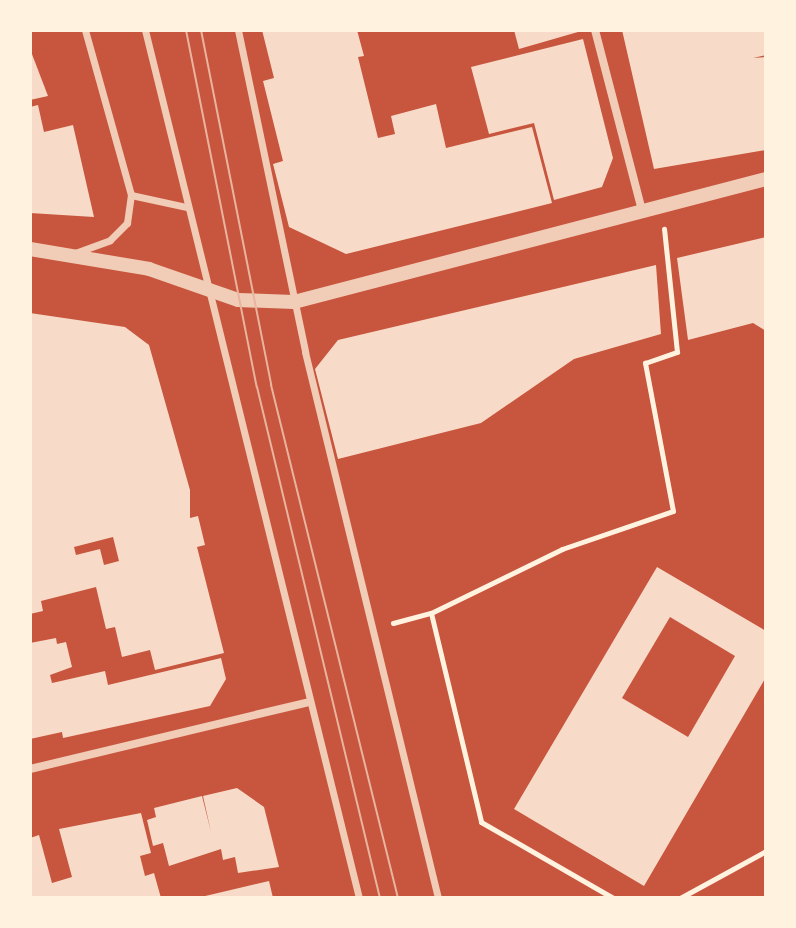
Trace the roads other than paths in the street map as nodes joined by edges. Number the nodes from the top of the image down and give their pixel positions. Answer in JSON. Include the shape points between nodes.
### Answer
{"nodes":[{"id":1,"x":85,"y":30,"type":"edge"},
{"id":2,"x":145,"y":30,"type":"edge"},
{"id":3,"x":238,"y":30,"type":"edge"},
{"id":4,"x":595,"y":30,"type":"edge"},
{"id":5,"x":766,"y":179,"type":"edge"},
{"id":6,"x":131,"y":195,"type":"junction"},
{"id":7,"x":186,"y":207,"type":"junction"},
{"id":8,"x":642,"y":211,"type":"junction"},
{"id":9,"x":30,"y":249,"type":"edge"},
{"id":10,"x":68,"y":255,"type":"junction"},
{"id":11,"x":208,"y":288,"type":"junction"},
{"id":12,"x":294,"y":302,"type":"junction"},
{"id":13,"x":310,"y":702,"type":"junction"},
{"id":14,"x":30,"y":769,"type":"edge"},
{"id":15,"x":359,"y":898,"type":"edge"},
{"id":16,"x":438,"y":898,"type":"edge"}],
"edges":[{"from":1,"to":6,"type":"street"},
{"from":2,"to":7,"type":"street"},
{"from":3,"to":12,"type":"street"},
{"from":4,"to":8,"type":"street"},
{"from":5,"to":8,"type":"street"},
{"from":6,"to":7,"type":"street"},
{"from":6,"to":10,"type":"street","via":[[127,223],[110,240]]},
{"from":7,"to":11,"type":"street"},
{"from":8,"to":12,"type":"street"},
{"from":9,"to":10,"type":"street"},
{"from":10,"to":11,"type":"street","via":[[149,269]]},
{"from":11,"to":12,"type":"street","via":[[254,303]]},
{"from":11,"to":13,"type":"street"},
{"from":12,"to":16,"type":"street"},
{"from":13,"to":14,"type":"street"},
{"from":13,"to":15,"type":"street"}]}
